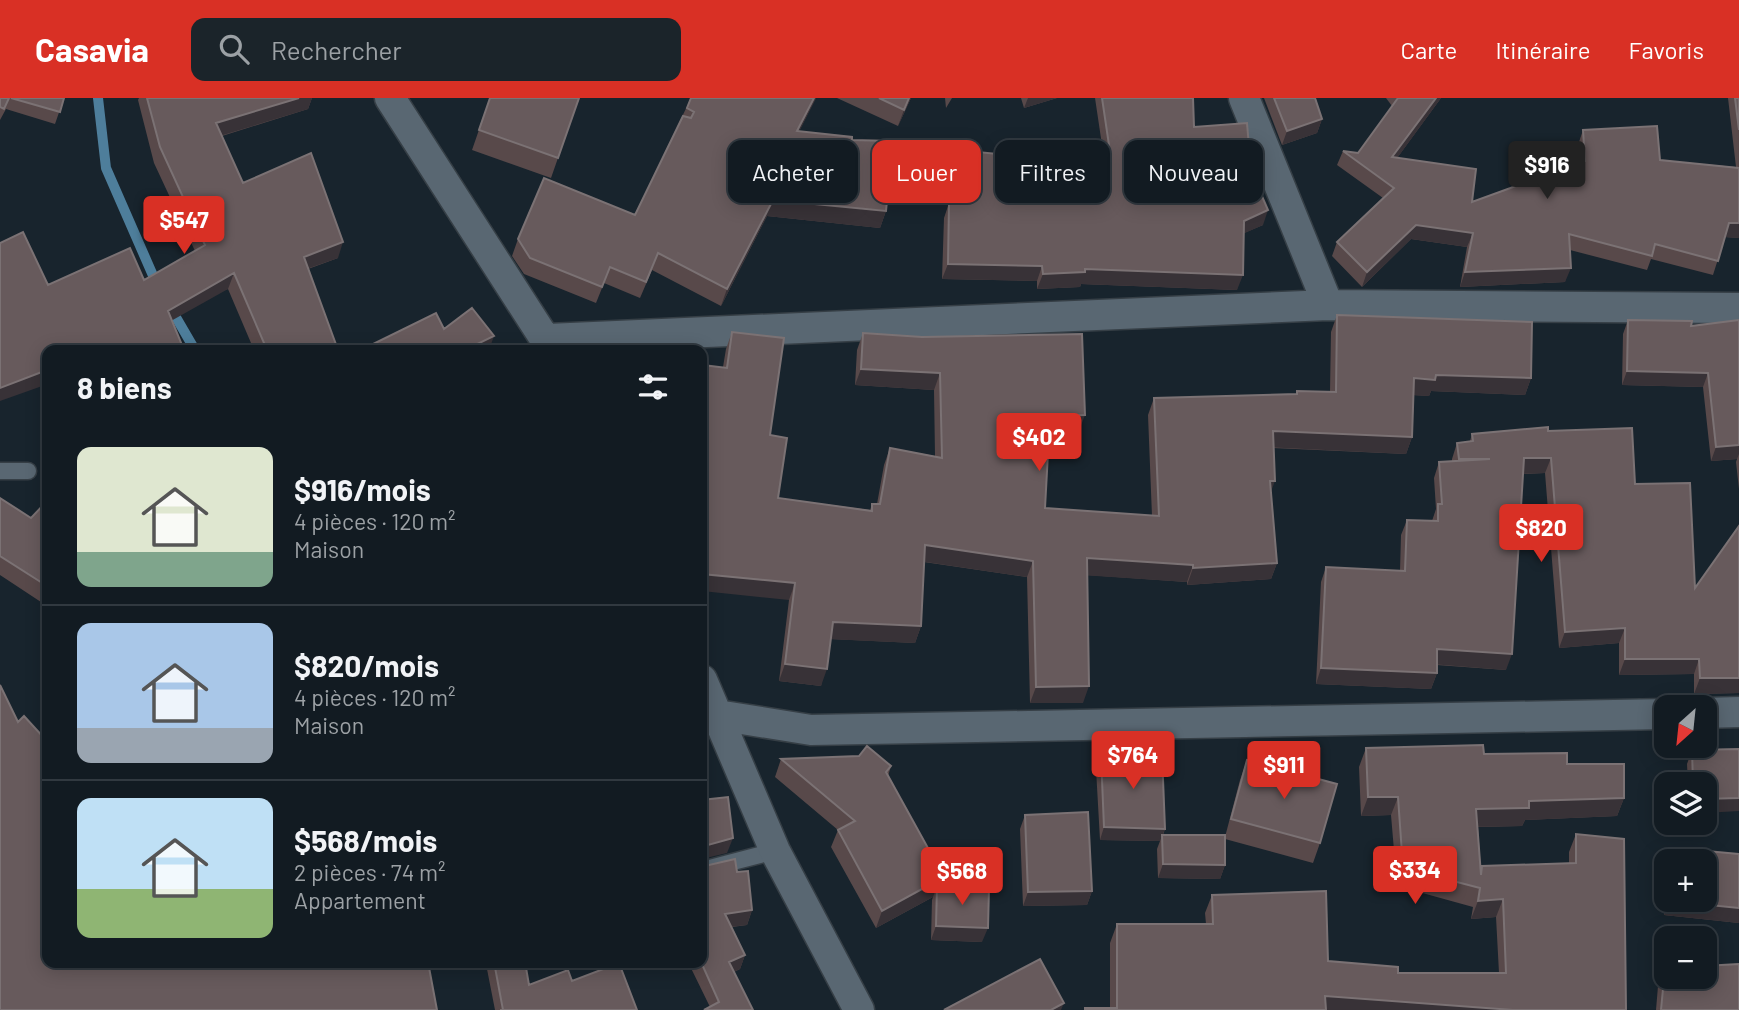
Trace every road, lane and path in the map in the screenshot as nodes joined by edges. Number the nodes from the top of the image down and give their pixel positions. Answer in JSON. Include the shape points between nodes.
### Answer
{"nodes":[{"id":1,"x":390,"y":98,"type":"edge"},
{"id":2,"x":1244,"y":98,"type":"edge"},
{"id":3,"x":1328,"y":305,"type":"junction"},
{"id":4,"x":1739,"y":308,"type":"edge"},
{"id":5,"x":550,"y":345,"type":"edge"},
{"id":6,"x":0,"y":471,"type":"edge"},
{"id":7,"x":28,"y":471,"type":"dead end"},
{"id":8,"x":707,"y":691,"type":"edge"},
{"id":9,"x":1739,"y":712,"type":"edge"},
{"id":10,"x":1717,"y":713,"type":"edge"},
{"id":11,"x":1654,"y":714,"type":"edge"},
{"id":12,"x":718,"y":715,"type":"junction"},
{"id":13,"x":775,"y":851,"type":"junction"},
{"id":14,"x":707,"y":869,"type":"edge"},
{"id":15,"x":859,"y":1010,"type":"edge"}],
"edges":[{"from":1,"to":5,"type":"street"},
{"from":2,"to":3,"type":"street"},
{"from":3,"to":4,"type":"street"},
{"from":3,"to":5,"type":"street"},
{"from":6,"to":7,"type":"lane"},
{"from":8,"to":12,"type":"street"},
{"from":9,"to":10,"type":"street"},
{"from":11,"to":12,"type":"street","via":[[811,730]]},
{"from":12,"to":13,"type":"street"},
{"from":13,"to":14,"type":"lane"},
{"from":13,"to":15,"type":"street"}]}
